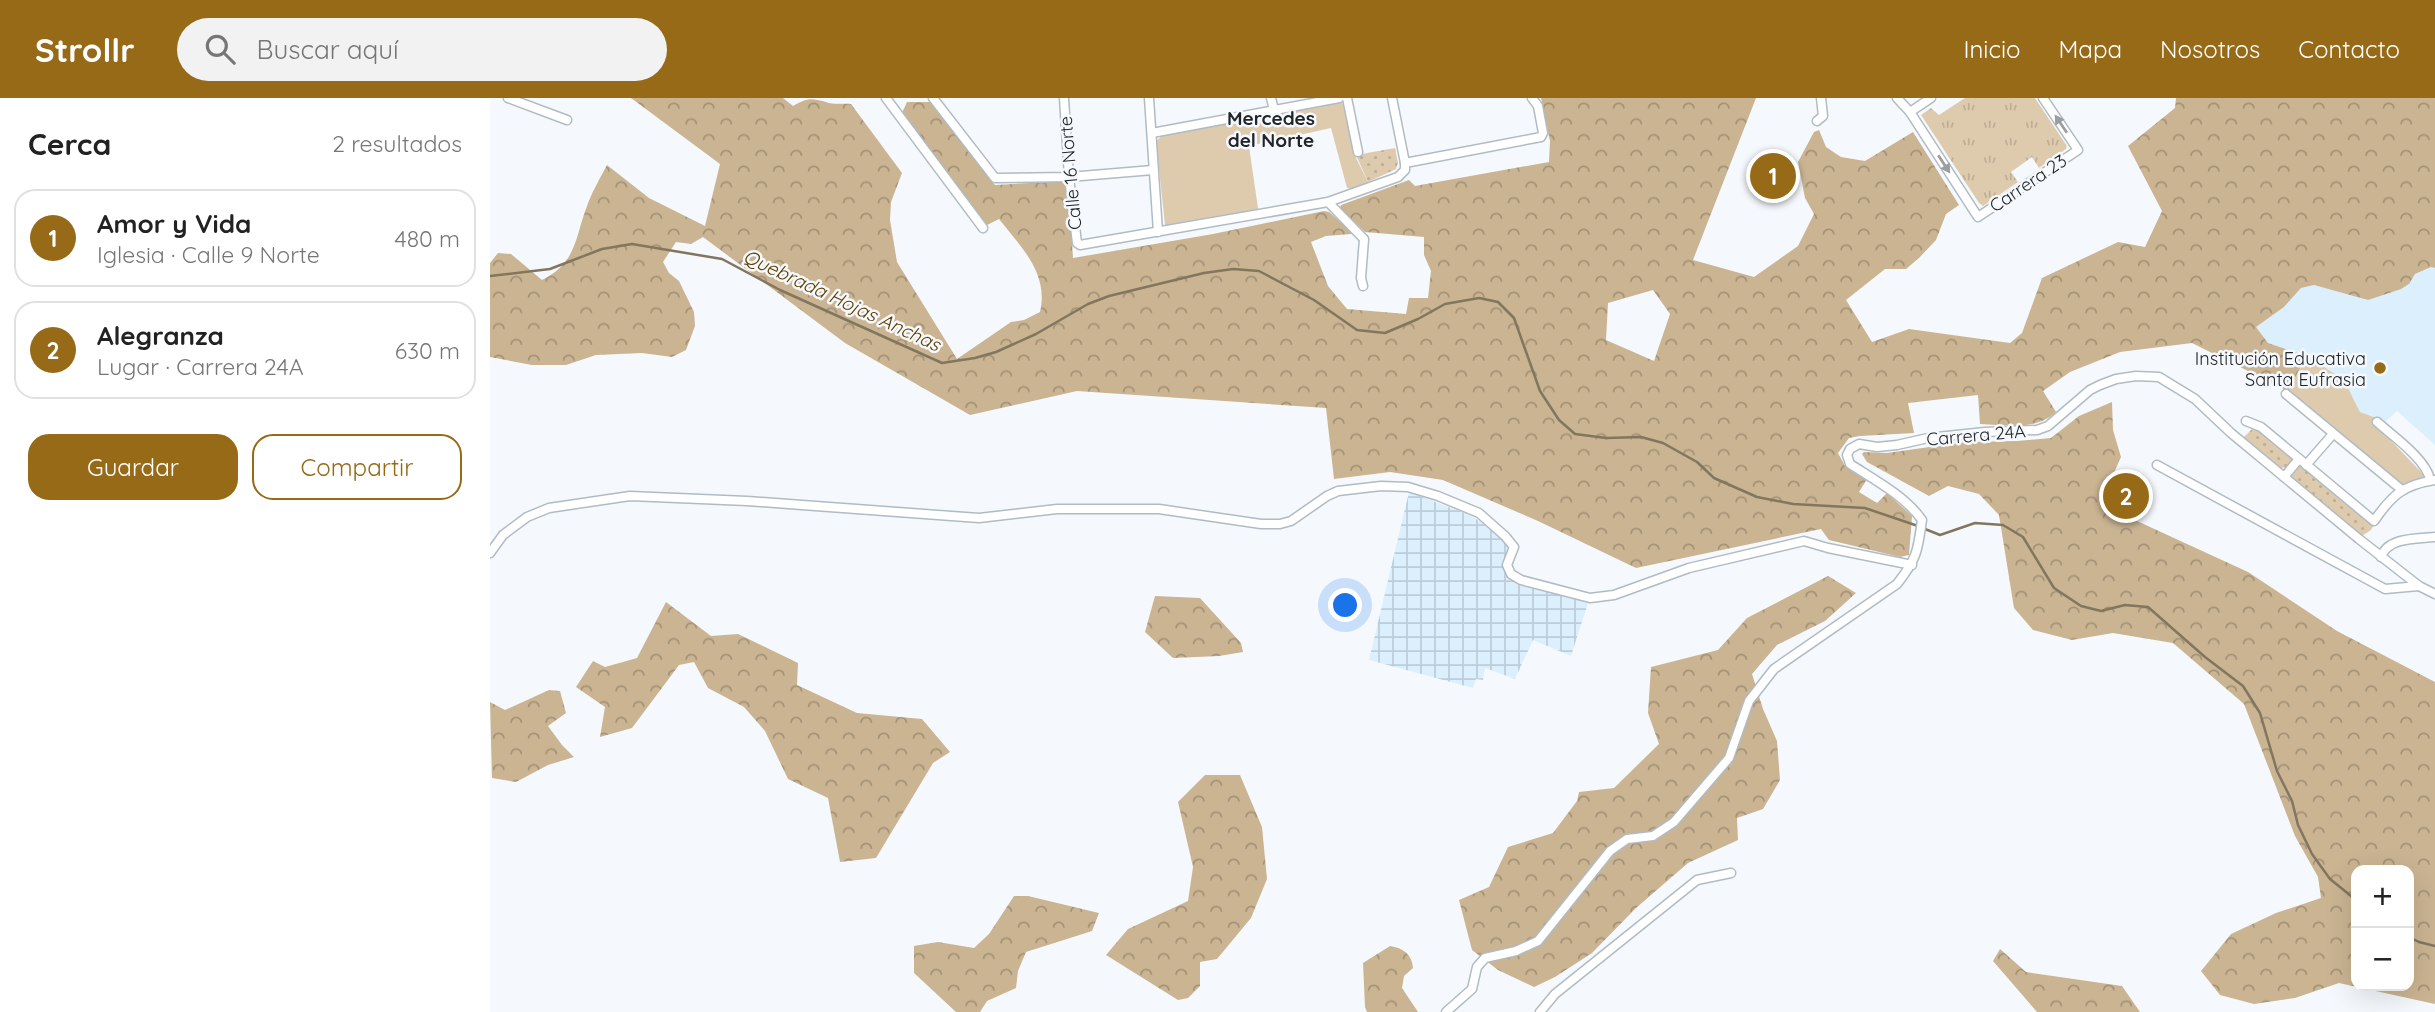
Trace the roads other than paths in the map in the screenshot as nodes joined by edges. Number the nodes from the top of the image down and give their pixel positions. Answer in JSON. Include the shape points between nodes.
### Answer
{"nodes":[{"id":1,"x":508,"y":98,"type":"edge"},
{"id":2,"x":886,"y":98,"type":"edge"},
{"id":3,"x":933,"y":98,"type":"edge"},
{"id":4,"x":1064,"y":98,"type":"edge"},
{"id":5,"x":1149,"y":98,"type":"edge"},
{"id":6,"x":1272,"y":98,"type":"edge"},
{"id":7,"x":1339,"y":98,"type":"edge"},
{"id":8,"x":1347,"y":98,"type":"edge"},
{"id":9,"x":1392,"y":98,"type":"edge"},
{"id":10,"x":1532,"y":98,"type":"edge"},
{"id":11,"x":1821,"y":98,"type":"edge"},
{"id":12,"x":1896,"y":98,"type":"edge"},
{"id":13,"x":1931,"y":98,"type":"edge"},
{"id":14,"x":2043,"y":98,"type":"edge"},
{"id":15,"x":1274,"y":110,"type":"junction"},
{"id":16,"x":1910,"y":112,"type":"junction"},
{"id":17,"x":567,"y":120,"type":"dead end"},
{"id":18,"x":1817,"y":121,"type":"dead end"},
{"id":19,"x":1152,"y":133,"type":"junction"},
{"id":20,"x":1358,"y":152,"type":"dead end"},
{"id":21,"x":1405,"y":163,"type":"junction"},
{"id":22,"x":1153,"y":170,"type":"junction"},
{"id":23,"x":1069,"y":177,"type":"junction"},
{"id":24,"x":1328,"y":202,"type":"junction"},
{"id":25,"x":983,"y":228,"type":"dead end"},
{"id":26,"x":1158,"y":232,"type":"junction"},
{"id":27,"x":1363,"y":286,"type":"dead end"},
{"id":28,"x":2286,"y":394,"type":"dead end"},
{"id":29,"x":2246,"y":421,"type":"dead end"},
{"id":30,"x":2377,"y":422,"type":"dead end"},
{"id":31,"x":2333,"y":434,"type":"junction"},
{"id":32,"x":2302,"y":462,"type":"junction"},
{"id":33,"x":2157,"y":465,"type":"dead end"},
{"id":34,"x":2284,"y":477,"type":"junction"},
{"id":35,"x":2432,"y":480,"type":"edge"},
{"id":36,"x":2402,"y":490,"type":"junction"},
{"id":37,"x":2435,"y":537,"type":"edge"},
{"id":38,"x":490,"y":553,"type":"edge"},
{"id":39,"x":2381,"y":557,"type":"junction"},
{"id":40,"x":1912,"y":565,"type":"junction"},
{"id":41,"x":2419,"y":586,"type":"junction"},
{"id":42,"x":2435,"y":594,"type":"edge"},
{"id":43,"x":1731,"y":873,"type":"dead end"},
{"id":44,"x":1446,"y":1012,"type":"edge"},
{"id":45,"x":1540,"y":1012,"type":"edge"}],
"edges":[{"from":1,"to":17,"type":"street"},
{"from":2,"to":25,"type":"street"},
{"from":3,"to":23,"type":"street","via":[[992,175],[999,179]]},
{"from":4,"to":23,"type":"street","name":"Calle 16 Norte"},
{"from":5,"to":19,"type":"street"},
{"from":6,"to":15,"type":"street"},
{"from":7,"to":15,"type":"street"},
{"from":8,"to":20,"type":"street"},
{"from":9,"to":21,"type":"street"},
{"from":10,"to":21,"type":"street","via":[[1538,106],[1541,137]]},
{"from":11,"to":18,"type":"street","via":[[1824,116]]},
{"from":12,"to":16,"type":"street"},
{"from":13,"to":16,"type":"street"},
{"from":16,"to":14,"type":"street","name":"Carrera 23","one_way":true,"via":[[1978,217],[2078,150]]},
{"from":15,"to":19,"type":"street"},
{"from":19,"to":22,"type":"street"},
{"from":21,"to":24,"type":"street","via":[[1398,177]]},
{"from":22,"to":23,"type":"street"},
{"from":22,"to":26,"type":"street"},
{"from":23,"to":26,"type":"street","name":"Calle 16 Norte","via":[[1080,245]]},
{"from":24,"to":26,"type":"street"},
{"from":24,"to":27,"type":"street","via":[[1364,239]]},
{"from":28,"to":31,"type":"street"},
{"from":29,"to":32,"type":"street"},
{"from":30,"to":35,"type":"street","via":[[2421,462]]},
{"from":31,"to":32,"type":"street"},
{"from":31,"to":36,"type":"street"},
{"from":32,"to":34,"type":"street"},
{"from":32,"to":36,"type":"street","via":[[2374,521]]},
{"from":33,"to":41,"type":"street","via":[[2385,589]]},
{"from":34,"to":39,"type":"street","name":"Carrera 24A"},
{"from":34,"to":40,"type":"street","name":"Carrera 24A","via":[[2188,393],[2159,377],[2116,379],[2090,390],[2058,419],[2037,430],[1928,438],[1877,447],[1859,444],[1850,449],[1850,464],[1903,500],[1922,520]]},
{"from":35,"to":36,"type":"street"},
{"from":37,"to":39,"type":"street","via":[[2392,543]]},
{"from":38,"to":40,"type":"street","via":[[503,535],[549,508],[630,496],[979,518],[1057,509],[1149,509],[1280,524],[1338,491],[1381,486],[1408,487],[1479,513],[1514,547],[1507,565],[1511,574],[1590,598],[1614,595],[1689,568],[1804,541]]},
{"from":39,"to":41,"type":"street","name":"Carrera 24A"},
{"from":40,"to":44,"type":"street","via":[[1896,584],[1774,669],[1749,701],[1729,758],[1674,822],[1653,836],[1628,839],[1610,851],[1538,941],[1486,958],[1477,967],[1472,989]]},
{"from":41,"to":42,"type":"street","name":"Carrera 24A"},
{"from":43,"to":45,"type":"street","via":[[1697,880],[1555,994]]}]}
